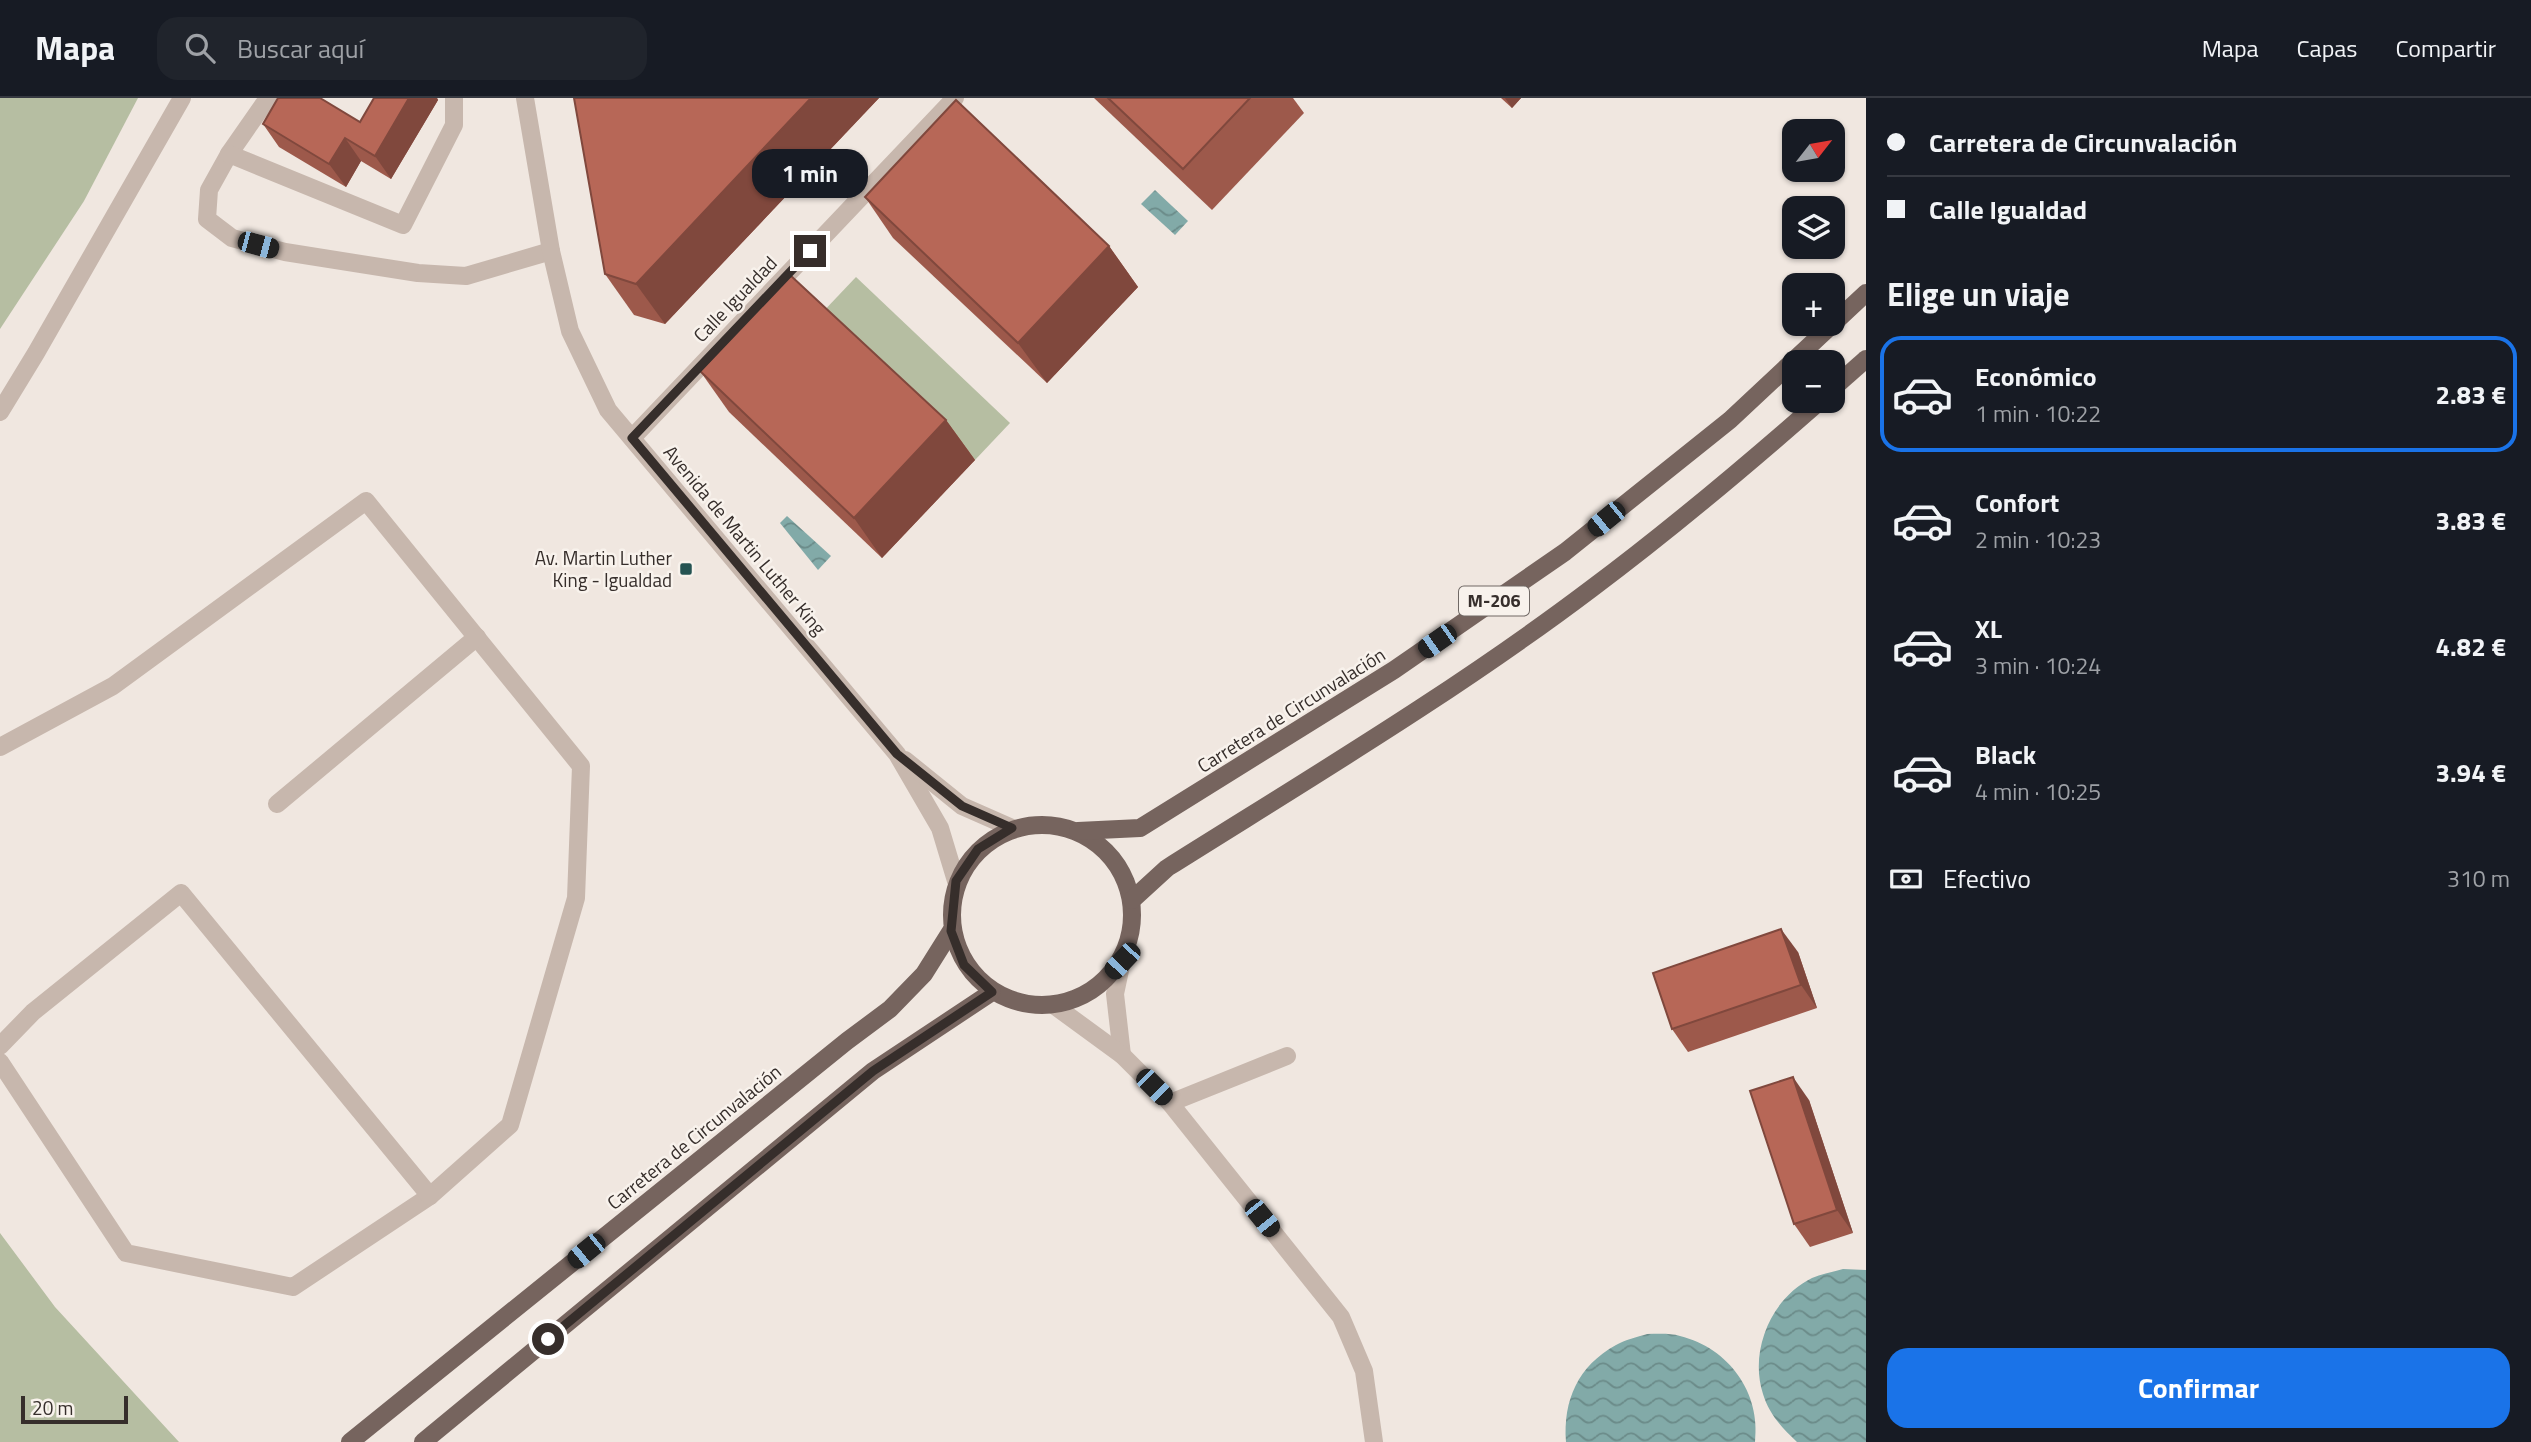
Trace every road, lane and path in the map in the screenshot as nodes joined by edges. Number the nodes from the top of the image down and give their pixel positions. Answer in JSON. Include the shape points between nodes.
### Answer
{"nodes":[{"id":1,"x":182,"y":98,"type":"edge"},
{"id":2,"x":268,"y":98,"type":"edge"},
{"id":3,"x":454,"y":98,"type":"edge"},
{"id":4,"x":525,"y":98,"type":"edge"},
{"id":5,"x":956,"y":98,"type":"edge"},
{"id":6,"x":229,"y":154,"type":"junction"},
{"id":7,"x":551,"y":251,"type":"junction"},
{"id":8,"x":1866,"y":293,"type":"edge"},
{"id":9,"x":1866,"y":359,"type":"edge"},
{"id":10,"x":1845,"y":378,"type":"edge"},
{"id":11,"x":0,"y":412,"type":"edge"},
{"id":12,"x":1807,"y":413,"type":"edge"},
{"id":13,"x":632,"y":438,"type":"junction"},
{"id":14,"x":477,"y":637,"type":"junction"},
{"id":15,"x":0,"y":747,"type":"edge"},
{"id":16,"x":897,"y":754,"type":"junction"},
{"id":17,"x":277,"y":804,"type":"dead end"},
{"id":18,"x":1012,"y":828,"type":"junction"},
{"id":19,"x":1079,"y":831,"type":"junction"},
{"id":20,"x":956,"y":881,"type":"junction"},
{"id":21,"x":1132,"y":900,"type":"junction"},
{"id":22,"x":951,"y":931,"type":"junction"},
{"id":23,"x":1122,"y":961,"type":"junction"},
{"id":24,"x":992,"y":992,"type":"junction"},
{"id":25,"x":1055,"y":1006,"type":"junction"},
{"id":26,"x":0,"y":1046,"type":"edge"},
{"id":27,"x":1122,"y":1055,"type":"junction"},
{"id":28,"x":1287,"y":1056,"type":"dead end"},
{"id":29,"x":0,"y":1062,"type":"edge"},
{"id":30,"x":1170,"y":1103,"type":"junction"},
{"id":31,"x":430,"y":1196,"type":"junction"},
{"id":32,"x":350,"y":1442,"type":"edge"},
{"id":33,"x":423,"y":1442,"type":"edge"},
{"id":34,"x":1374,"y":1442,"type":"edge"}],
"edges":[{"from":1,"to":11,"type":"street"},
{"from":2,"to":6,"type":"street"},
{"from":3,"to":6,"type":"street","via":[[454,125],[403,225]]},
{"from":4,"to":7,"type":"street","name":"Avenida de Martin Luther King"},
{"from":5,"to":13,"type":"street","name":"Calle Igualdad"},
{"from":6,"to":7,"type":"street","via":[[209,190],[207,219],[232,238],[285,252],[466,276]]},
{"from":7,"to":13,"type":"street","name":"Avenida de Martin Luther King","via":[[570,331],[608,410]]},
{"from":8,"to":19,"type":"main road","name":"Carretera de Circunvalación","number":"M-206","via":[[1730,420],[1679,461],[1565,552],[1394,670],[1140,828]]},
{"from":9,"to":10,"type":"main road"},
{"from":12,"to":21,"type":"main road","number":"M-206","via":[[1591,589],[1420,708],[1167,869]]},
{"from":13,"to":16,"type":"street","name":"Avenida de Martin Luther King"},
{"from":14,"to":15,"type":"street","via":[[366,501],[113,686]]},
{"from":14,"to":17,"type":"street"},
{"from":14,"to":31,"type":"street","via":[[581,766],[576,898],[510,1125]]},
{"from":16,"to":18,"type":"street","via":[[962,806]]},
{"from":16,"to":20,"type":"street","via":[[940,828]]},
{"from":18,"to":19,"type":"main road","number":"M-206","via":[[1054,824]]},
{"from":18,"to":20,"type":"main road","number":"M-206","via":[[978,849]]},
{"from":19,"to":21,"type":"main road","number":"M-206","via":[[1113,858]]},
{"from":20,"to":22,"type":"main road","number":"M-206"},
{"from":21,"to":23,"type":"main road","number":"M-206","via":[[1131,939]]},
{"from":22,"to":24,"type":"main road","number":"M-206","via":[[964,965]]},
{"from":22,"to":32,"type":"main road","name":"Carretera de Circunvalación","number":"M-206","via":[[924,975],[890,1009]]},
{"from":23,"to":25,"type":"main road","number":"M-206","via":[[1095,991]]},
{"from":23,"to":27,"type":"street","via":[[1115,994]]},
{"from":24,"to":25,"type":"main road","number":"M-206","via":[[1033,1007]]},
{"from":24,"to":33,"type":"main road","via":[[873,1071]]},
{"from":25,"to":27,"type":"street"},
{"from":26,"to":31,"type":"street","via":[[33,1012],[181,893]]},
{"from":27,"to":30,"type":"street"},
{"from":28,"to":30,"type":"street"},
{"from":29,"to":31,"type":"street","via":[[126,1253],[293,1287]]},
{"from":30,"to":34,"type":"street","via":[[1340,1317],[1364,1371]]}]}
